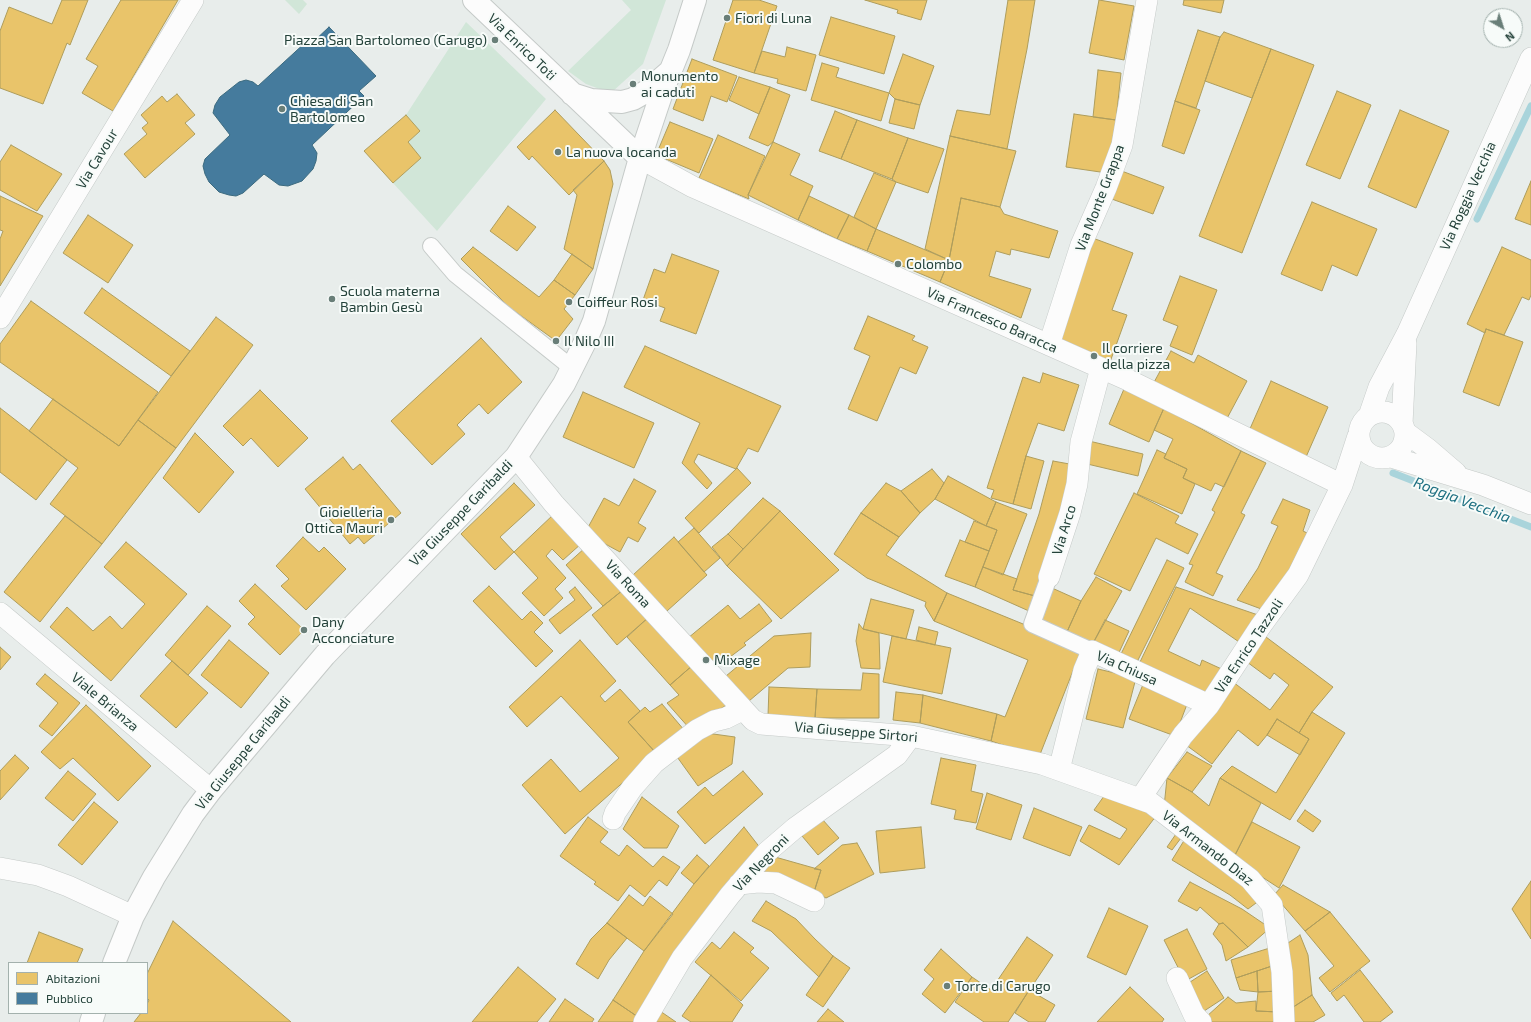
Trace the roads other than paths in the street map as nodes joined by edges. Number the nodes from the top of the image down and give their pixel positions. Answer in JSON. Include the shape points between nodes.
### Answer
{"nodes":[{"id":1,"x":193,"y":0,"type":"edge"},
{"id":2,"x":474,"y":0,"type":"edge"},
{"id":3,"x":695,"y":0,"type":"edge"},
{"id":4,"x":1147,"y":0,"type":"edge"},
{"id":5,"x":1531,"y":58,"type":"edge"},
{"id":6,"x":671,"y":70,"type":"junction"},
{"id":7,"x":570,"y":94,"type":"junction"},
{"id":8,"x":640,"y":158,"type":"junction"},
{"id":9,"x":431,"y":246,"type":"dead end"},
{"id":10,"x":0,"y":318,"type":"edge"},
{"id":11,"x":1407,"y":334,"type":"junction"},
{"id":12,"x":1049,"y":345,"type":"junction"},
{"id":13,"x":572,"y":368,"type":"junction"},
{"id":14,"x":1101,"y":368,"type":"junction"},
{"id":15,"x":1369,"y":416,"type":"junction"},
{"id":16,"x":1403,"y":428,"type":"junction"},
{"id":17,"x":1358,"y":436,"type":"junction"},
{"id":18,"x":516,"y":457,"type":"junction"},
{"id":19,"x":1387,"y":458,"type":"junction"},
{"id":20,"x":1461,"y":478,"type":"junction"},
{"id":21,"x":1342,"y":485,"type":"junction"},
{"id":22,"x":1531,"y":504,"type":"edge"},
{"id":23,"x":1049,"y":577,"type":"joint"},
{"id":24,"x":0,"y":613,"type":"edge"},
{"id":25,"x":1092,"y":651,"type":"junction"},
{"id":26,"x":1209,"y":705,"type":"junction"},
{"id":27,"x":742,"y":710,"type":"junction"},
{"id":28,"x":911,"y":736,"type":"junction"},
{"id":29,"x":1060,"y":770,"type":"junction"},
{"id":30,"x":211,"y":790,"type":"junction"},
{"id":31,"x":1140,"y":798,"type":"junction"},
{"id":32,"x":613,"y":819,"type":"dead end"},
{"id":33,"x":0,"y":868,"type":"edge"},
{"id":34,"x":739,"y":884,"type":"junction"},
{"id":35,"x":814,"y":901,"type":"dead end"},
{"id":36,"x":133,"y":916,"type":"junction"},
{"id":37,"x":114,"y":962,"type":"edge"},
{"id":38,"x":1177,"y":978,"type":"dead end"},
{"id":39,"x":644,"y":1022,"type":"edge"},
{"id":40,"x":1201,"y":1022,"type":"edge"},
{"id":41,"x":1284,"y":1022,"type":"edge"}],
"edges":[{"from":1,"to":10,"type":"street","name":"Via Cavour"},
{"from":2,"to":7,"type":"street","name":"Via Enrico Toti"},
{"from":3,"to":6,"type":"street","name":"Via Giuseppe Garibaldi"},
{"from":4,"to":12,"type":"street","name":"Via Monte Grappa","via":[[1122,145],[1081,246]]},
{"from":5,"to":11,"type":"street","name":"Via Roggia Vecchia"},
{"from":6,"to":7,"type":"street","name":"Via Enrico Toti","via":[[647,91],[622,102],[591,100]]},
{"from":6,"to":8,"type":"street","name":"Via Giuseppe Garibaldi"},
{"from":7,"to":8,"type":"street","name":"Via Enrico Toti"},
{"from":8,"to":12,"type":"street","name":"Via Francesco Baracca","via":[[693,187]]},
{"from":8,"to":13,"type":"street","name":"Via Giuseppe Garibaldi","via":[[594,321]]},
{"from":9,"to":13,"type":"street","via":[[455,274]]},
{"from":11,"to":15,"type":"street","name":"Via Roggia Vecchia","via":[[1379,387]]},
{"from":11,"to":16,"type":"street","name":"Via Roggia Vecchia","via":[[1404,357]]},
{"from":12,"to":14,"type":"street","name":"Via Francesco Baracca"},
{"from":13,"to":18,"type":"street","name":"Via Giuseppe Garibaldi","via":[[547,412]]},
{"from":14,"to":21,"type":"street","name":"Via Francesco Baracca"},
{"from":14,"to":23,"type":"street","name":"Via Arco","via":[[1081,442],[1077,484],[1070,513]]},
{"from":15,"to":16,"type":"street","via":[[1376,413],[1391,414]]},
{"from":15,"to":17,"type":"street","via":[[1363,421]]},
{"from":16,"to":19,"type":"street","via":[[1402,446]]},
{"from":16,"to":20,"type":"street"},
{"from":17,"to":19,"type":"street","via":[[1359,444],[1369,455]]},
{"from":17,"to":21,"type":"street","name":"Via Enrico Tazzoli"},
{"from":18,"to":27,"type":"street","name":"Via Roma","via":[[554,504],[714,676]]},
{"from":18,"to":30,"type":"street","name":"Via Giuseppe Garibaldi","via":[[325,655]]},
{"from":19,"to":20,"type":"street"},
{"from":19,"to":21,"type":"street"},
{"from":20,"to":22,"type":"street","via":[[1483,484]]},
{"from":21,"to":26,"type":"street","name":"Via Enrico Tazzoli","via":[[1298,575]]},
{"from":23,"to":25,"type":"street","name":"Via Arco","via":[[1032,624]]},
{"from":24,"to":30,"type":"street","name":"Viale Brianza"},
{"from":25,"to":26,"type":"street","name":"Via Chiusa"},
{"from":25,"to":29,"type":"street","name":"Via Chiusa","via":[[1084,670]]},
{"from":26,"to":31,"type":"street","name":"Via Enrico Tazzoli","via":[[1183,735]]},
{"from":27,"to":28,"type":"street","name":"Via Giuseppe Sirtori","via":[[761,724]]},
{"from":27,"to":32,"type":"street","via":[[697,730],[654,763],[632,788]]},
{"from":28,"to":29,"type":"street","name":"Via Giuseppe Sirtori"},
{"from":28,"to":34,"type":"street","name":"Via Negroni","via":[[897,755],[790,832],[767,852]]},
{"from":29,"to":31,"type":"street","name":"Via Giuseppe Sirtori"},
{"from":30,"to":36,"type":"street","name":"Via Giuseppe Garibaldi","via":[[176,842]]},
{"from":31,"to":41,"type":"street","name":"Via Armando Diaz","via":[[1151,803],[1250,879],[1272,906],[1282,972]]},
{"from":33,"to":36,"type":"street","via":[[38,875]]},
{"from":34,"to":35,"type":"street","via":[[776,883]]},
{"from":34,"to":39,"type":"street","name":"Via Negroni","via":[[682,958]]},
{"from":36,"to":37,"type":"street","name":"Via Giuseppe Garibaldi"},
{"from":38,"to":40,"type":"street","via":[[1194,1015]]}]}
